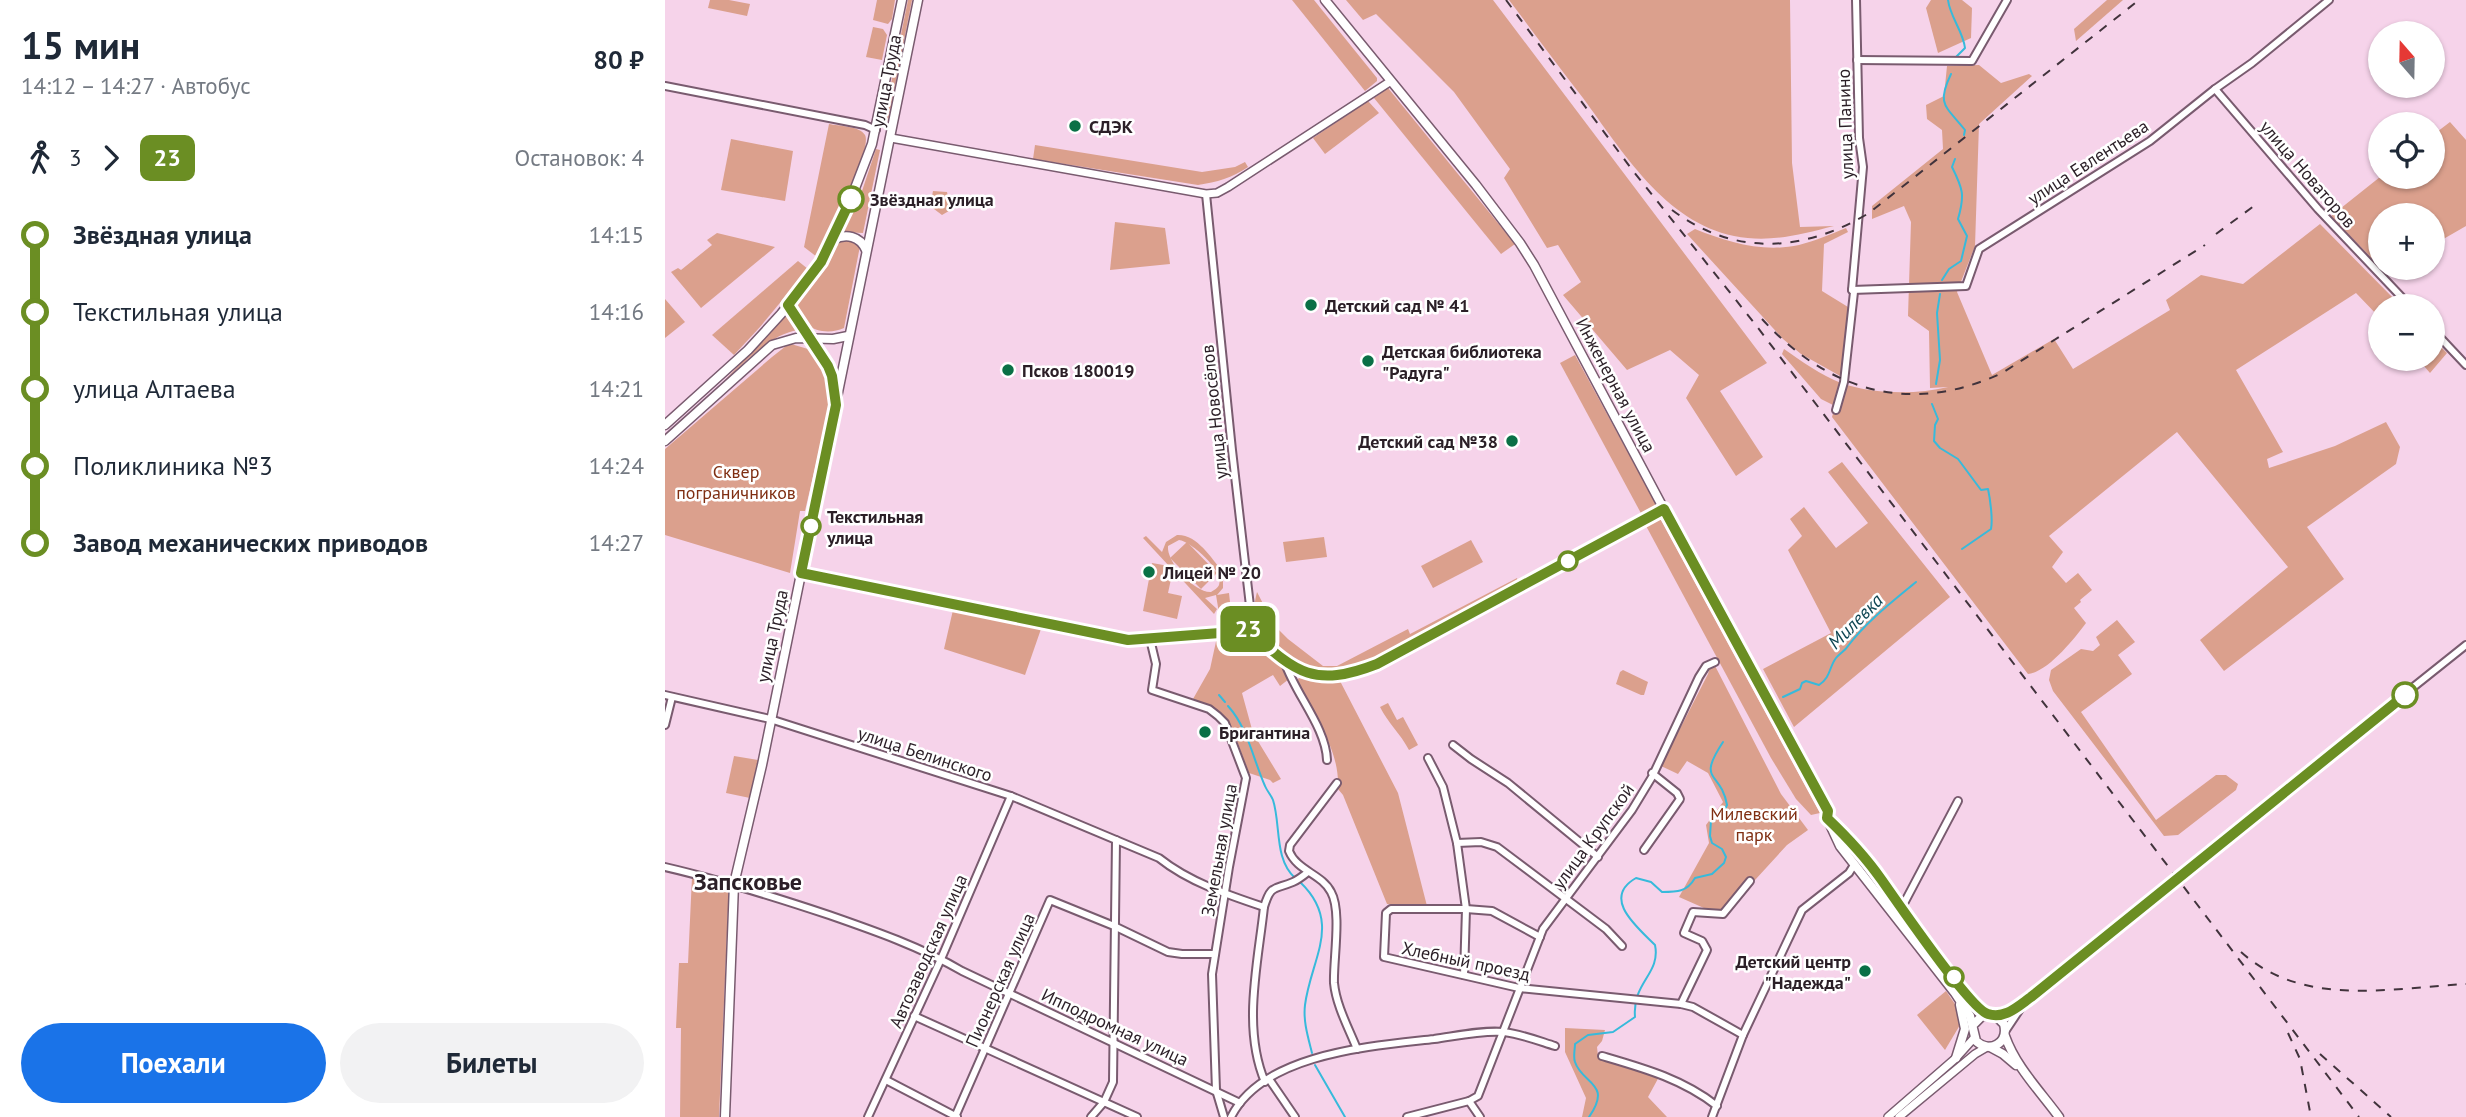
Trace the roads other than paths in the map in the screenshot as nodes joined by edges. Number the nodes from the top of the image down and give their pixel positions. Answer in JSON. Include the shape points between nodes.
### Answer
{"nodes":[{"id":1,"x":902,"y":0,"type":"edge"},
{"id":2,"x":918,"y":0,"type":"edge"},
{"id":3,"x":1325,"y":0,"type":"edge"},
{"id":4,"x":1856,"y":0,"type":"edge"},
{"id":5,"x":2007,"y":0,"type":"edge"},
{"id":6,"x":2329,"y":0,"type":"edge"},
{"id":7,"x":1857,"y":60,"type":"junction"},
{"id":8,"x":1391,"y":81,"type":"junction"},
{"id":9,"x":665,"y":86,"type":"edge"},
{"id":10,"x":2215,"y":89,"type":"junction"},
{"id":11,"x":876,"y":130,"type":"junction"},
{"id":12,"x":891,"y":138,"type":"junction"},
{"id":13,"x":1206,"y":194,"type":"junction"},
{"id":14,"x":833,"y":240,"type":"junction"},
{"id":15,"x":866,"y":250,"type":"junction"},
{"id":16,"x":1852,"y":290,"type":"junction"},
{"id":17,"x":2399,"y":294,"type":"edge"},
{"id":18,"x":788,"y":305,"type":"junction"},
{"id":19,"x":848,"y":336,"type":"junction"},
{"id":20,"x":809,"y":337,"type":"junction"},
{"id":21,"x":2445,"y":343,"type":"edge"},
{"id":22,"x":2466,"y":365,"type":"edge"},
{"id":23,"x":836,"y":405,"type":"junction"},
{"id":24,"x":1836,"y":410,"type":"dead end"},
{"id":25,"x":665,"y":425,"type":"edge"},
{"id":26,"x":665,"y":441,"type":"edge"},
{"id":27,"x":1664,"y":509,"type":"junction"},
{"id":28,"x":801,"y":573,"type":"junction"},
{"id":29,"x":1242,"y":624,"type":"junction"},
{"id":30,"x":1150,"y":639,"type":"junction"},
{"id":31,"x":2466,"y":645,"type":"edge"},
{"id":32,"x":1285,"y":662,"type":"junction"},
{"id":33,"x":1715,"y":662,"type":"dead end"},
{"id":34,"x":669,"y":696,"type":"edge"},
{"id":35,"x":770,"y":719,"type":"junction"},
{"id":36,"x":666,"y":725,"type":"edge"},
{"id":37,"x":665,"y":733,"type":"edge"},
{"id":38,"x":1453,"y":745,"type":"dead end"},
{"id":39,"x":1428,"y":758,"type":"dead end"},
{"id":40,"x":1327,"y":760,"type":"dead end"},
{"id":41,"x":1652,"y":773,"type":"junction"},
{"id":42,"x":1337,"y":783,"type":"dead end"},
{"id":43,"x":1011,"y":796,"type":"junction"},
{"id":44,"x":1958,"y":802,"type":"dead end"},
{"id":45,"x":1827,"y":818,"type":"junction"},
{"id":46,"x":1116,"y":840,"type":"junction"},
{"id":47,"x":1852,"y":842,"type":"junction"},
{"id":48,"x":1457,"y":843,"type":"junction"},
{"id":49,"x":1840,"y":846,"type":"junction"},
{"id":50,"x":1643,"y":850,"type":"dead end"},
{"id":51,"x":1598,"y":857,"type":"junction"},
{"id":52,"x":1854,"y":865,"type":"junction"},
{"id":53,"x":665,"y":867,"type":"edge"},
{"id":54,"x":1308,"y":872,"type":"junction"},
{"id":55,"x":1750,"y":881,"type":"dead end"},
{"id":56,"x":734,"y":884,"type":"junction"},
{"id":57,"x":1225,"y":894,"type":"junction"},
{"id":58,"x":1566,"y":897,"type":"junction"},
{"id":59,"x":1264,"y":907,"type":"junction"},
{"id":60,"x":1466,"y":909,"type":"junction"},
{"id":61,"x":1901,"y":909,"type":"junction"},
{"id":62,"x":1114,"y":926,"type":"junction"},
{"id":63,"x":1540,"y":937,"type":"junction"},
{"id":64,"x":1622,"y":946,"type":"dead end"},
{"id":65,"x":1215,"y":954,"type":"junction"},
{"id":66,"x":941,"y":959,"type":"junction"},
{"id":67,"x":1464,"y":975,"type":"junction"},
{"id":68,"x":1519,"y":988,"type":"junction"},
{"id":69,"x":1010,"y":993,"type":"junction"},
{"id":70,"x":1955,"y":993,"type":"junction"},
{"id":71,"x":2031,"y":997,"type":"junction"},
{"id":72,"x":1681,"y":1004,"type":"junction"},
{"id":73,"x":1992,"y":1015,"type":"junction"},
{"id":74,"x":914,"y":1016,"type":"junction"},
{"id":75,"x":1973,"y":1025,"type":"junction"},
{"id":76,"x":1503,"y":1032,"type":"junction"},
{"id":77,"x":2005,"y":1033,"type":"junction"},
{"id":78,"x":1743,"y":1035,"type":"junction"},
{"id":79,"x":1974,"y":1038,"type":"junction"},
{"id":80,"x":1115,"y":1043,"type":"junction"},
{"id":81,"x":1556,"y":1046,"type":"dead end"},
{"id":82,"x":1989,"y":1047,"type":"junction"},
{"id":83,"x":985,"y":1049,"type":"junction"},
{"id":84,"x":1357,"y":1049,"type":"junction"},
{"id":85,"x":1602,"y":1056,"type":"dead end"},
{"id":86,"x":1956,"y":1058,"type":"junction"},
{"id":87,"x":2024,"y":1072,"type":"junction"},
{"id":88,"x":886,"y":1080,"type":"junction"},
{"id":89,"x":1267,"y":1081,"type":"junction"},
{"id":90,"x":1216,"y":1090,"type":"junction"},
{"id":91,"x":1469,"y":1101,"type":"junction"},
{"id":92,"x":1104,"y":1102,"type":"junction"},
{"id":93,"x":1240,"y":1103,"type":"junction"},
{"id":94,"x":1717,"y":1106,"type":"junction"},
{"id":95,"x":725,"y":1117,"type":"edge"},
{"id":96,"x":868,"y":1117,"type":"edge"},
{"id":97,"x":955,"y":1117,"type":"edge"},
{"id":98,"x":1091,"y":1117,"type":"edge"},
{"id":99,"x":1137,"y":1117,"type":"edge"},
{"id":100,"x":1224,"y":1117,"type":"edge"},
{"id":101,"x":1231,"y":1117,"type":"edge"},
{"id":102,"x":1295,"y":1117,"type":"edge"},
{"id":103,"x":1407,"y":1117,"type":"edge"},
{"id":104,"x":1481,"y":1117,"type":"edge"},
{"id":105,"x":1712,"y":1117,"type":"edge"},
{"id":106,"x":1888,"y":1117,"type":"edge"},
{"id":107,"x":1899,"y":1117,"type":"edge"},
{"id":108,"x":2059,"y":1117,"type":"edge"}],
"edges":[{"from":1,"to":11,"type":"main road","name":"улица Труда"},
{"from":2,"to":12,"type":"main road","name":"улица Труда"},
{"from":3,"to":8,"type":"main road","name":"Инженерная улица"},
{"from":4,"to":7,"type":"street","name":"улица Панино"},
{"from":5,"to":7,"type":"street","via":[[1972,61]]},
{"from":6,"to":10,"type":"street","name":"улица Евлентьева"},
{"from":7,"to":16,"type":"street","name":"улица Панино","via":[[1863,167]]},
{"from":8,"to":13,"type":"street","via":[[1228,187]]},
{"from":8,"to":27,"type":"main road","name":"Инженерная улица","via":[[1520,243]]},
{"from":9,"to":11,"type":"street"},
{"from":10,"to":16,"type":"street","name":"улица Евлентьева","via":[[2150,141],[1979,249],[1966,286]]},
{"from":10,"to":17,"type":"street","name":"улица Новаторов"},
{"from":11,"to":12,"type":"main road"},
{"from":11,"to":14,"type":"main road","name":"улица Труда"},
{"from":12,"to":13,"type":"street"},
{"from":12,"to":15,"type":"main road","name":"улица Труда"},
{"from":13,"to":29,"type":"street","name":"улица Новосёлов","via":[[1250,606]]},
{"from":14,"to":15,"type":"main road","via":[[851,237]]},
{"from":14,"to":18,"type":"main road","name":"улица Труда"},
{"from":15,"to":19,"type":"main road","name":"улица Труда"},
{"from":16,"to":24,"type":"street","name":"улица Панино","via":[[1845,382]]},
{"from":18,"to":20,"type":"main road"},
{"from":18,"to":25,"type":"main road","name":"улица Труда","via":[[748,350]]},
{"from":19,"to":20,"type":"main road"},
{"from":19,"to":23,"type":"main road","name":"улица Труда"},
{"from":20,"to":23,"type":"main road","via":[[832,376]]},
{"from":20,"to":26,"type":"main road","via":[[772,345]]},
{"from":21,"to":22,"type":"street"},
{"from":23,"to":28,"type":"main road","name":"улица Труда"},
{"from":27,"to":32,"type":"street","via":[[1377,664],[1326,677]]},
{"from":27,"to":45,"type":"main road","name":"Инженерная улица","via":[[1828,811]]},
{"from":28,"to":30,"type":"street","via":[[1106,636]]},
{"from":28,"to":35,"type":"main road","name":"улица Труда"},
{"from":29,"to":30,"type":"street","via":[[1220,633]]},
{"from":29,"to":32,"type":"street"},
{"from":30,"to":57,"type":"street","name":"Земельная улица","via":[[1156,664],[1152,690],[1218,716],[1246,774]]},
{"from":31,"to":71,"type":"street","bridge":true},
{"from":32,"to":40,"type":"street","via":[[1322,738]]},
{"from":33,"to":41,"type":"street","name":"улица Крупской","via":[[1699,677]]},
{"from":34,"to":35,"type":"street","name":"улица Белинского"},
{"from":34,"to":36,"type":"street"},
{"from":35,"to":43,"type":"street","name":"улица Белинского"},
{"from":35,"to":56,"type":"main road","name":"улица Труда"},
{"from":36,"to":37,"type":"street"},
{"from":38,"to":51,"type":"street","via":[[1508,783]]},
{"from":39,"to":48,"type":"street","via":[[1443,787]]},
{"from":41,"to":50,"type":"street","via":[[1680,799]]},
{"from":41,"to":51,"type":"street","name":"улица Крупской"},
{"from":42,"to":54,"type":"street","via":[[1290,845],[1291,856]]},
{"from":43,"to":46,"type":"street","name":"улица Белинского"},
{"from":43,"to":66,"type":"street","name":"Автозаводская улица"},
{"from":44,"to":61,"type":"street"},
{"from":45,"to":47,"type":"main road","name":"Инженерная улица"},
{"from":45,"to":49,"type":"main road","name":"Инженерная улица"},
{"from":46,"to":57,"type":"street","name":"улица Белинского"},
{"from":46,"to":62,"type":"street"},
{"from":47,"to":49,"type":"main road"},
{"from":47,"to":61,"type":"main road","name":"Инженерная улица"},
{"from":48,"to":58,"type":"street","via":[[1497,847]]},
{"from":48,"to":60,"type":"street"},
{"from":49,"to":52,"type":"main road","name":"Инженерная улица"},
{"from":51,"to":58,"type":"street","name":"улица Крупской"},
{"from":52,"to":70,"type":"main road","name":"Инженерная улица"},
{"from":52,"to":78,"type":"street","via":[[1802,910]]},
{"from":53,"to":56,"type":"street","name":"Ипподромная улица"},
{"from":54,"to":59,"type":"street","via":[[1272,889]]},
{"from":54,"to":84,"type":"street","via":[[1332,892],[1334,982]]},
{"from":55,"to":72,"type":"street","via":[[1723,914],[1693,912],[1684,933],[1702,941],[1707,950]]},
{"from":56,"to":66,"type":"street","name":"Ипподромная улица","via":[[882,933]]},
{"from":56,"to":95,"type":"main road","name":"улица Труда"},
{"from":57,"to":59,"type":"street","name":"улица Белинского"},
{"from":57,"to":65,"type":"street","name":"Земельная улица"},
{"from":58,"to":63,"type":"street","name":"улица Крупской"},
{"from":58,"to":64,"type":"street"},
{"from":59,"to":89,"type":"street","via":[[1254,1046]]},
{"from":60,"to":63,"type":"street","via":[[1493,911]]},
{"from":60,"to":67,"type":"street"},
{"from":60,"to":67,"type":"street","name":"Хлебный проезд","via":[[1391,909],[1384,957]]},
{"from":61,"to":73,"type":"main road","name":"Инженерная улица","via":[[1980,1010]]},
{"from":62,"to":65,"type":"street","name":"Пионерская улица","via":[[1168,951]]},
{"from":62,"to":69,"type":"street","name":"Пионерская улица","via":[[1050,900]]},
{"from":62,"to":80,"type":"street"},
{"from":63,"to":68,"type":"street","name":"улица Крупской"},
{"from":65,"to":90,"type":"street","name":"Земельная улица"},
{"from":66,"to":69,"type":"street","name":"Ипподромная улица"},
{"from":66,"to":74,"type":"street","name":"Автозаводская улица"},
{"from":67,"to":68,"type":"street","name":"Хлебный проезд"},
{"from":68,"to":72,"type":"street","name":"Хлебный проезд"},
{"from":68,"to":76,"type":"street","name":"улица Крупской"},
{"from":69,"to":80,"type":"street","name":"Ипподромная улица"},
{"from":69,"to":83,"type":"street","name":"Пионерская улица"},
{"from":70,"to":75,"type":"main road","name":"Инженерная улица"},
{"from":70,"to":86,"type":"main road","via":[[1965,1029]]},
{"from":71,"to":73,"type":"street","via":[[2014,1010]]},
{"from":71,"to":77,"type":"street"},
{"from":72,"to":78,"type":"street","name":"Хлебный проезд"},
{"from":73,"to":75,"type":"main road","via":[[1980,1017]]},
{"from":73,"to":77,"type":"main road","name":"Инженерная улица","via":[[2003,1021]]},
{"from":74,"to":83,"type":"street"},
{"from":74,"to":88,"type":"street","name":"Автозаводская улица"},
{"from":75,"to":79,"type":"main road","name":"Инженерная улица"},
{"from":76,"to":81,"type":"street"},
{"from":76,"to":84,"type":"street"},
{"from":76,"to":91,"type":"street","name":"улица Крупской","via":[[1478,1096]]},
{"from":77,"to":82,"type":"main road","via":[[2000,1043]]},
{"from":77,"to":87,"type":"main road","name":"Инженерная улица"},
{"from":78,"to":94,"type":"street"},
{"from":79,"to":82,"type":"main road","name":"Инженерная улица"},
{"from":79,"to":86,"type":"street"},
{"from":80,"to":90,"type":"street","name":"Ипподромная улица"},
{"from":80,"to":92,"type":"street","via":[[1113,1082]]},
{"from":82,"to":87,"type":"main road","name":"Инженерная улица"},
{"from":82,"to":107,"type":"street"},
{"from":83,"to":92,"type":"street"},
{"from":83,"to":97,"type":"street","name":"Пионерская улица"},
{"from":84,"to":89,"type":"street","via":[[1321,1057]]},
{"from":85,"to":94,"type":"street","via":[[1660,1074]]},
{"from":86,"to":106,"type":"street"},
{"from":87,"to":108,"type":"main road","name":"Инженерная улица"},
{"from":88,"to":96,"type":"street","name":"Автозаводская улица"},
{"from":88,"to":97,"type":"street"},
{"from":89,"to":93,"type":"street"},
{"from":89,"to":102,"type":"street"},
{"from":90,"to":93,"type":"street","name":"Ипподромная улица"},
{"from":90,"to":100,"type":"street","name":"Земельная улица"},
{"from":91,"to":103,"type":"street"},
{"from":91,"to":104,"type":"street"},
{"from":92,"to":98,"type":"street"},
{"from":92,"to":99,"type":"street"},
{"from":93,"to":101,"type":"street"},
{"from":94,"to":105,"type":"street"}]}
